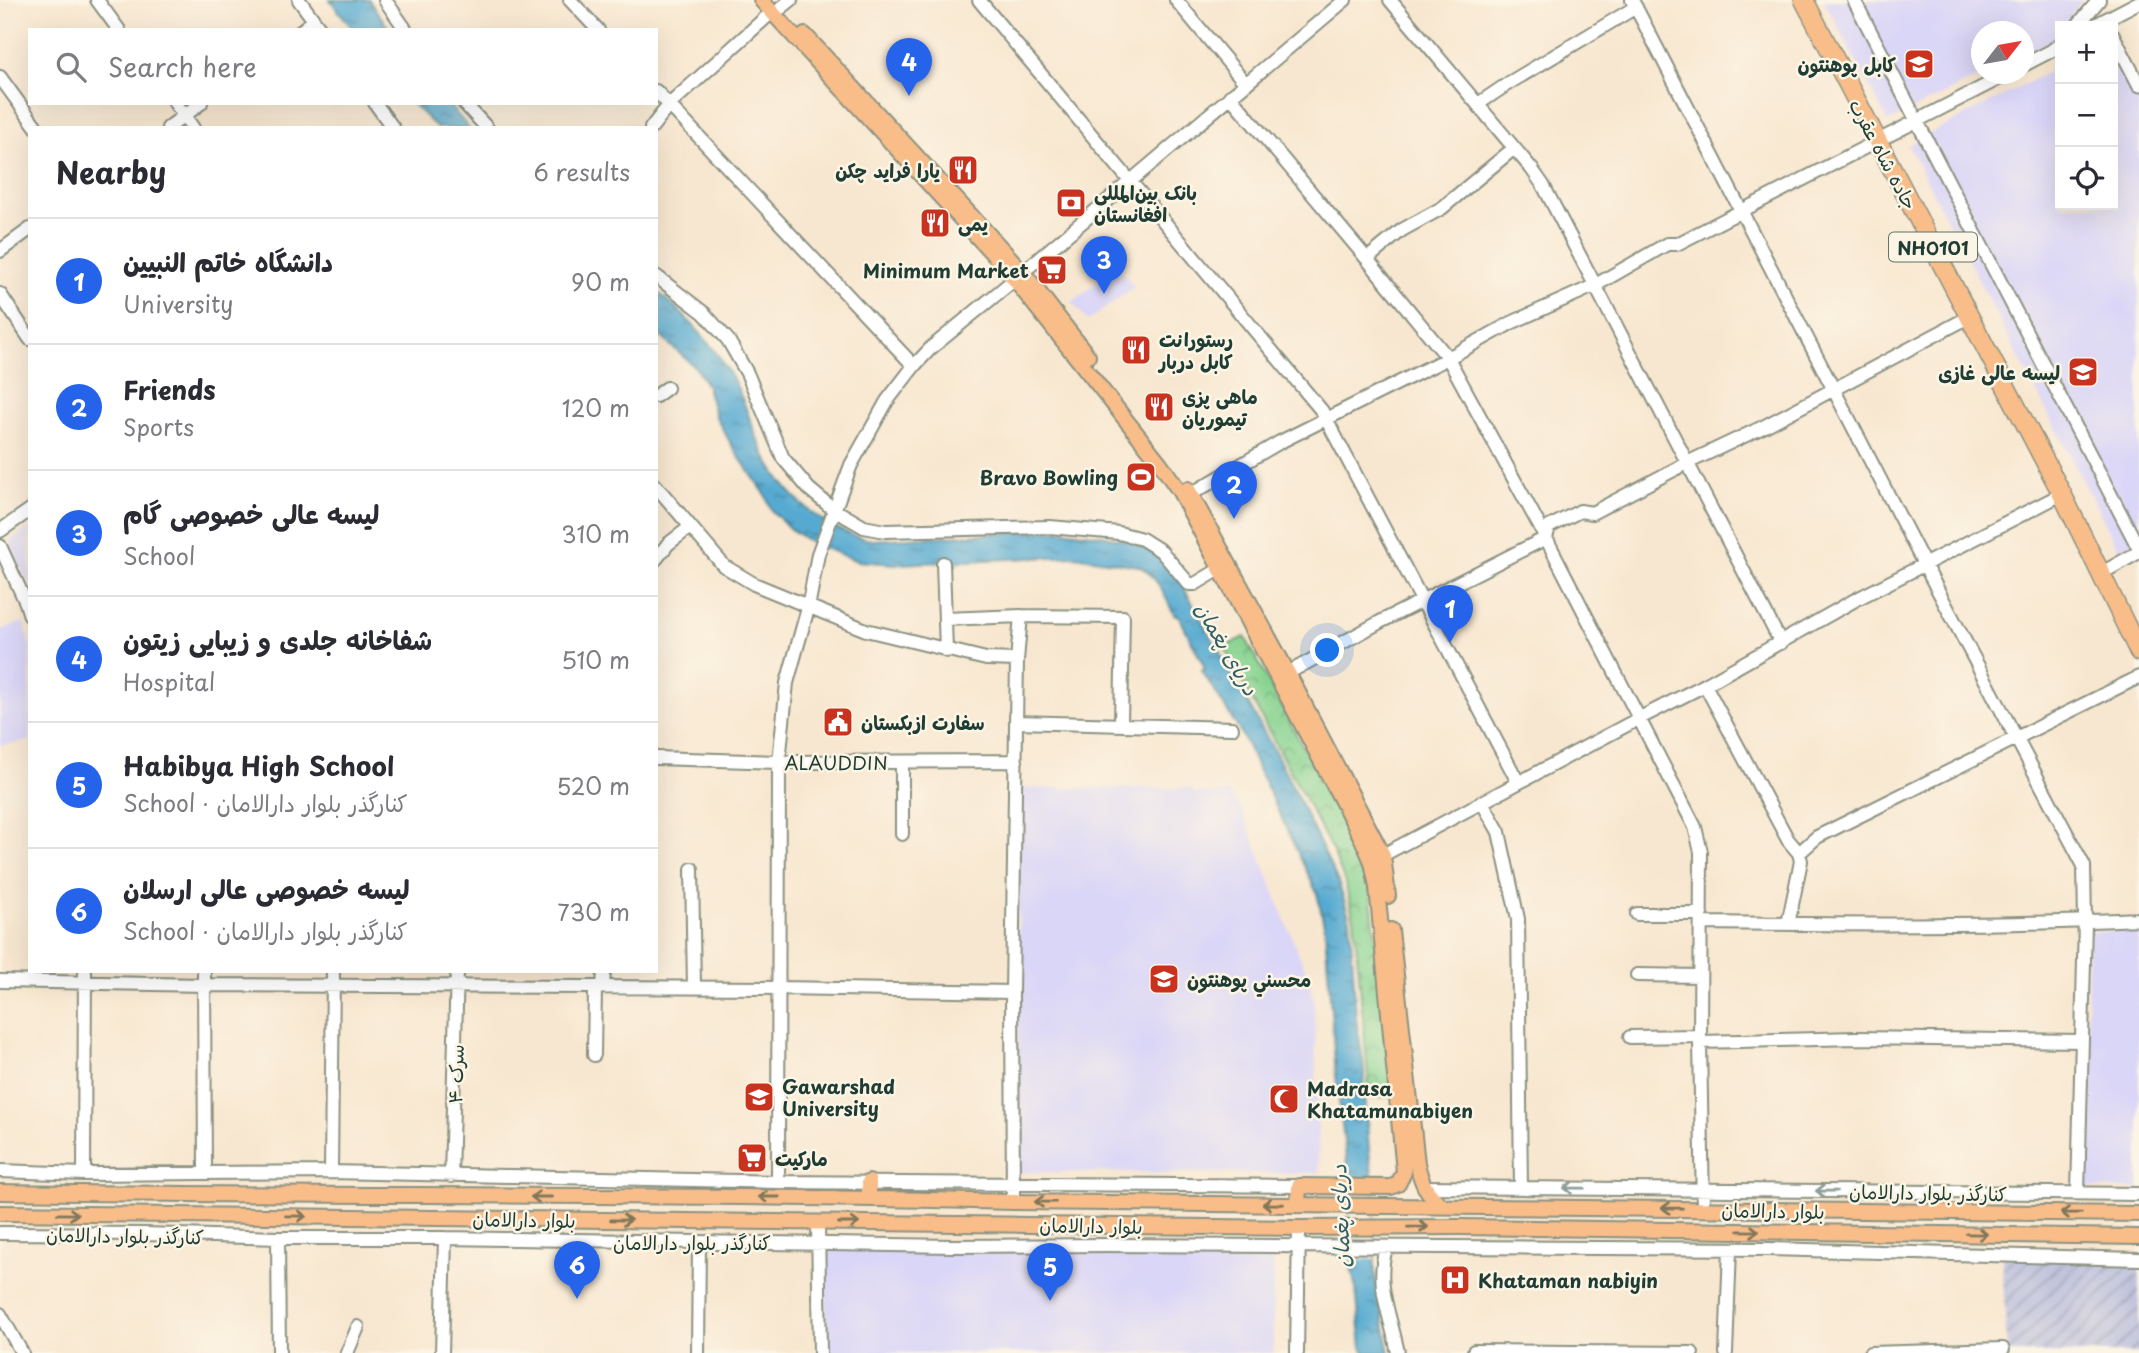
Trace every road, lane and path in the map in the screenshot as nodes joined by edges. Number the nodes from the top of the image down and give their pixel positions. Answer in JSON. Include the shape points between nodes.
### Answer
{"nodes":[{"id":1,"x":97,"y":0,"type":"edge"},
{"id":2,"x":299,"y":0,"type":"edge"},
{"id":3,"x":385,"y":0,"type":"edge"},
{"id":4,"x":570,"y":0,"type":"edge"},
{"id":5,"x":761,"y":0,"type":"edge"},
{"id":6,"x":979,"y":0,"type":"edge"},
{"id":7,"x":1175,"y":0,"type":"edge"},
{"id":8,"x":1345,"y":0,"type":"edge"},
{"id":9,"x":1390,"y":0,"type":"edge"},
{"id":10,"x":1804,"y":0,"type":"edge"},
{"id":11,"x":1854,"y":0,"type":"edge"},
{"id":12,"x":2101,"y":0,"type":"edge"},
{"id":13,"x":2139,"y":2,"type":"edge"},
{"id":14,"x":1634,"y":4,"type":"edge"},
{"id":15,"x":779,"y":5,"type":"edge"},
{"id":16,"x":2082,"y":21,"type":"edge"},
{"id":17,"x":2106,"y":21,"type":"edge"},
{"id":18,"x":2109,"y":21,"type":"edge"},
{"id":19,"x":318,"y":25,"type":"edge"},
{"id":20,"x":118,"y":28,"type":"edge"},
{"id":21,"x":405,"y":28,"type":"edge"},
{"id":22,"x":596,"y":28,"type":"edge"},
{"id":23,"x":2118,"y":45,"type":"edge"},
{"id":24,"x":2055,"y":48,"type":"edge"},
{"id":25,"x":2034,"y":60,"type":"edge"},
{"id":26,"x":0,"y":77,"type":"edge"},
{"id":27,"x":1246,"y":83,"type":"junction"},
{"id":28,"x":1988,"y":84,"type":"edge"},
{"id":29,"x":2139,"y":85,"type":"edge"},
{"id":30,"x":658,"y":93,"type":"edge"},
{"id":31,"x":1230,"y":96,"type":"junction"},
{"id":32,"x":1478,"y":104,"type":"junction"},
{"id":33,"x":176,"y":105,"type":"edge"},
{"id":34,"x":198,"y":105,"type":"edge"},
{"id":35,"x":376,"y":105,"type":"edge"},
{"id":36,"x":466,"y":105,"type":"edge"},
{"id":37,"x":669,"y":105,"type":"junction"},
{"id":38,"x":184,"y":115,"type":"junction"},
{"id":39,"x":1916,"y":120,"type":"junction"},
{"id":40,"x":36,"y":126,"type":"edge"},
{"id":41,"x":170,"y":126,"type":"edge"},
{"id":42,"x":192,"y":126,"type":"edge"},
{"id":43,"x":392,"y":126,"type":"edge"},
{"id":44,"x":485,"y":126,"type":"edge"},
{"id":45,"x":652,"y":126,"type":"edge"},
{"id":46,"x":1877,"y":140,"type":"junction"},
{"id":47,"x":1513,"y":149,"type":"junction"},
{"id":48,"x":1131,"y":180,"type":"junction"},
{"id":49,"x":1742,"y":209,"type":"junction"},
{"id":50,"x":28,"y":230,"type":"edge"},
{"id":51,"x":0,"y":251,"type":"edge"},
{"id":52,"x":1367,"y":259,"type":"junction"},
{"id":53,"x":1019,"y":275,"type":"junction"},
{"id":54,"x":658,"y":278,"type":"edge"},
{"id":55,"x":1594,"y":286,"type":"junction"},
{"id":56,"x":0,"y":295,"type":"edge"},
{"id":57,"x":1969,"y":317,"type":"junction"},
{"id":58,"x":28,"y":336,"type":"edge"},
{"id":59,"x":1447,"y":358,"type":"junction"},
{"id":60,"x":914,"y":366,"type":"junction"},
{"id":61,"x":667,"y":388,"type":"dead end"},
{"id":62,"x":1834,"y":388,"type":"junction"},
{"id":63,"x":658,"y":395,"type":"edge"},
{"id":64,"x":1328,"y":419,"type":"junction"},
{"id":65,"x":1686,"y":463,"type":"junction"},
{"id":66,"x":658,"y":488,"type":"edge"},
{"id":67,"x":1191,"y":494,"type":"junction"},
{"id":68,"x":2062,"y":494,"type":"junction"},
{"id":69,"x":28,"y":511,"type":"edge"},
{"id":70,"x":832,"y":511,"type":"junction"},
{"id":71,"x":690,"y":528,"type":"junction"},
{"id":72,"x":0,"y":531,"type":"edge"},
{"id":73,"x":1546,"y":538,"type":"junction"},
{"id":74,"x":0,"y":546,"type":"edge"},
{"id":75,"x":2139,"y":550,"type":"edge"},
{"id":76,"x":658,"y":556,"type":"edge"},
{"id":77,"x":943,"y":564,"type":"dead end"},
{"id":78,"x":1924,"y":564,"type":"junction"},
{"id":79,"x":1220,"y":569,"type":"junction"},
{"id":80,"x":2100,"y":574,"type":"junction"},
{"id":81,"x":1421,"y":601,"type":"junction"},
{"id":82,"x":808,"y":608,"type":"junction"},
{"id":83,"x":28,"y":611,"type":"edge"},
{"id":84,"x":1021,"y":616,"type":"junction"},
{"id":85,"x":944,"y":619,"type":"junction"},
{"id":86,"x":1260,"y":631,"type":"junction"},
{"id":87,"x":1781,"y":643,"type":"junction"},
{"id":88,"x":946,"y":651,"type":"junction"},
{"id":89,"x":2139,"y":652,"type":"edge"},
{"id":90,"x":1017,"y":660,"type":"junction"},
{"id":91,"x":1288,"y":673,"type":"junction"},
{"id":92,"x":2139,"y":677,"type":"edge"},
{"id":93,"x":1706,"y":685,"type":"junction"},
{"id":94,"x":1640,"y":718,"type":"junction"},
{"id":95,"x":1017,"y":722,"type":"junction"},
{"id":96,"x":1122,"y":724,"type":"junction"},
{"id":97,"x":1232,"y":728,"type":"dead end"},
{"id":98,"x":2014,"y":738,"type":"junction"},
{"id":99,"x":658,"y":758,"type":"edge"},
{"id":100,"x":1016,"y":761,"type":"junction"},
{"id":101,"x":779,"y":762,"type":"junction"},
{"id":102,"x":902,"y":762,"type":"junction"},
{"id":103,"x":1518,"y":782,"type":"junction"},
{"id":104,"x":1482,"y":802,"type":"junction"},
{"id":105,"x":902,"y":834,"type":"dead end"},
{"id":106,"x":1799,"y":853,"type":"junction"},
{"id":107,"x":1383,"y":855,"type":"junction"},
{"id":108,"x":692,"y":869,"type":"dead end"},
{"id":109,"x":1637,"y":914,"type":"dead end"},
{"id":110,"x":1701,"y":919,"type":"junction"},
{"id":111,"x":2139,"y":919,"type":"edge"},
{"id":112,"x":2085,"y":922,"type":"junction"},
{"id":113,"x":1788,"y":925,"type":"junction"},
{"id":114,"x":204,"y":973,"type":"edge"},
{"id":115,"x":333,"y":973,"type":"edge"},
{"id":116,"x":457,"y":973,"type":"edge"},
{"id":117,"x":603,"y":973,"type":"edge"},
{"id":118,"x":1637,"y":975,"type":"dead end"},
{"id":119,"x":85,"y":976,"type":"edge"},
{"id":120,"x":1700,"y":976,"type":"junction"},
{"id":121,"x":0,"y":981,"type":"edge"},
{"id":122,"x":204,"y":985,"type":"junction"},
{"id":123,"x":333,"y":985,"type":"junction"},
{"id":124,"x":457,"y":986,"type":"junction"},
{"id":125,"x":599,"y":987,"type":"junction"},
{"id":126,"x":694,"y":988,"type":"junction"},
{"id":127,"x":780,"y":988,"type":"junction"},
{"id":128,"x":1012,"y":992,"type":"junction"},
{"id":129,"x":1630,"y":1037,"type":"dead end"},
{"id":130,"x":1700,"y":1039,"type":"junction"},
{"id":131,"x":2082,"y":1041,"type":"junction"},
{"id":132,"x":594,"y":1055,"type":"dead end"},
{"id":133,"x":0,"y":1171,"type":"edge"},
{"id":134,"x":205,"y":1172,"type":"junction"},
{"id":135,"x":331,"y":1172,"type":"junction"},
{"id":136,"x":84,"y":1174,"type":"junction"},
{"id":137,"x":452,"y":1176,"type":"junction"},
{"id":138,"x":778,"y":1182,"type":"junction"},
{"id":139,"x":869,"y":1182,"type":"junction"},
{"id":140,"x":1013,"y":1183,"type":"junction"},
{"id":141,"x":1299,"y":1186,"type":"junction"},
{"id":142,"x":1424,"y":1187,"type":"junction"},
{"id":143,"x":1521,"y":1188,"type":"junction"},
{"id":144,"x":1702,"y":1190,"type":"junction"},
{"id":145,"x":0,"y":1192,"type":"edge"},
{"id":146,"x":2078,"y":1193,"type":"junction"},
{"id":147,"x":2139,"y":1194,"type":"edge"},
{"id":148,"x":869,"y":1198,"type":"junction"},
{"id":149,"x":1013,"y":1202,"type":"junction"},
{"id":150,"x":1218,"y":1203,"type":"junction"},
{"id":151,"x":1298,"y":1204,"type":"junction"},
{"id":152,"x":1443,"y":1206,"type":"junction"},
{"id":153,"x":1477,"y":1206,"type":"junction"},
{"id":154,"x":1703,"y":1209,"type":"junction"},
{"id":155,"x":0,"y":1213,"type":"edge"},
{"id":156,"x":2139,"y":1214,"type":"edge"},
{"id":157,"x":818,"y":1223,"type":"junction"},
{"id":158,"x":1217,"y":1226,"type":"junction"},
{"id":159,"x":1476,"y":1227,"type":"junction"},
{"id":160,"x":1298,"y":1228,"type":"junction"},
{"id":161,"x":0,"y":1233,"type":"edge"},
{"id":162,"x":2139,"y":1237,"type":"edge"},
{"id":163,"x":278,"y":1238,"type":"junction"},
{"id":164,"x":445,"y":1238,"type":"junction"},
{"id":165,"x":699,"y":1243,"type":"junction"},
{"id":166,"x":819,"y":1243,"type":"junction"},
{"id":167,"x":1298,"y":1248,"type":"junction"},
{"id":168,"x":1380,"y":1248,"type":"junction"},
{"id":169,"x":1730,"y":1249,"type":"junction"},
{"id":170,"x":2139,"y":1259,"type":"edge"},
{"id":171,"x":0,"y":1314,"type":"edge"},
{"id":172,"x":358,"y":1327,"type":"dead end"},
{"id":173,"x":2003,"y":1349,"type":"dead end"},
{"id":174,"x":1474,"y":1351,"type":"edge"},
{"id":175,"x":22,"y":1353,"type":"edge"},
{"id":176,"x":279,"y":1353,"type":"edge"},
{"id":177,"x":347,"y":1353,"type":"edge"},
{"id":178,"x":442,"y":1353,"type":"edge"},
{"id":179,"x":698,"y":1353,"type":"edge"},
{"id":180,"x":820,"y":1353,"type":"edge"},
{"id":181,"x":1297,"y":1353,"type":"edge"},
{"id":182,"x":1398,"y":1353,"type":"edge"},
{"id":183,"x":1604,"y":1353,"type":"edge"},
{"id":184,"x":1692,"y":1353,"type":"edge"},
{"id":185,"x":1726,"y":1353,"type":"edge"},
{"id":186,"x":1870,"y":1353,"type":"edge"}],
"edges":[{"from":1,"to":20,"type":"street"},
{"from":2,"to":19,"type":"street"},
{"from":3,"to":21,"type":"street"},
{"from":4,"to":22,"type":"street"},
{"from":5,"to":15,"type":"main road"},
{"from":6,"to":48,"type":"street"},
{"from":7,"to":27,"type":"street"},
{"from":8,"to":27,"type":"street"},
{"from":9,"to":32,"type":"street"},
{"from":10,"to":46,"type":"highway","name":"جاده شاه عقرب","number":"NH0101"},
{"from":11,"to":39,"type":"street"},
{"from":12,"to":16,"type":"street"},
{"from":12,"to":17,"type":"street"},
{"from":13,"to":18,"type":"street"},
{"from":14,"to":32,"type":"street"},
{"from":14,"to":49,"type":"street"},
{"from":15,"to":37,"type":"street"},
{"from":15,"to":53,"type":"main road","via":[[949,189]]},
{"from":23,"to":29,"type":"street"},
{"from":24,"to":25,"type":"street"},
{"from":26,"to":40,"type":"street"},
{"from":27,"to":31,"type":"street"},
{"from":28,"to":39,"type":"street"},
{"from":30,"to":37,"type":"street"},
{"from":31,"to":48,"type":"street"},
{"from":31,"to":52,"type":"street"},
{"from":32,"to":47,"type":"street"},
{"from":33,"to":38,"type":"street"},
{"from":34,"to":38,"type":"street"},
{"from":35,"to":43,"type":"street"},
{"from":36,"to":44,"type":"street"},
{"from":37,"to":45,"type":"street"},
{"from":37,"to":60,"type":"street"},
{"from":38,"to":41,"type":"street"},
{"from":38,"to":42,"type":"street"},
{"from":39,"to":46,"type":"street"},
{"from":39,"to":75,"type":"street"},
{"from":46,"to":49,"type":"street"},
{"from":46,"to":57,"type":"highway","name":"جاده شاه عقرب","number":"NH0101"},
{"from":47,"to":52,"type":"street","via":[[1442,208],[1402,230]]},
{"from":47,"to":55,"type":"street","via":[[1543,185]]},
{"from":48,"to":53,"type":"street"},
{"from":48,"to":64,"type":"street"},
{"from":49,"to":55,"type":"street","via":[[1677,244],[1667,244]]},
{"from":49,"to":62,"type":"street"},
{"from":50,"to":51,"type":"street"},
{"from":52,"to":59,"type":"street"},
{"from":53,"to":60,"type":"street"},
{"from":53,"to":67,"type":"main road","via":[[1158,446]]},
{"from":53,"to":79,"type":"main road","via":[[1180,492]]},
{"from":54,"to":70,"type":"street","via":[[704,313],[728,340],[783,458]]},
{"from":55,"to":59,"type":"street"},
{"from":55,"to":65,"type":"street"},
{"from":56,"to":58,"type":"street"},
{"from":57,"to":62,"type":"street"},
{"from":57,"to":68,"type":"highway","name":"جاده شاه عقرب","number":"NH0101"},
{"from":59,"to":64,"type":"street"},
{"from":59,"to":73,"type":"street"},
{"from":60,"to":70,"type":"street","via":[[864,439]]},
{"from":61,"to":63,"type":"street"},
{"from":62,"to":65,"type":"street"},
{"from":62,"to":78,"type":"street"},
{"from":64,"to":67,"type":"street"},
{"from":64,"to":81,"type":"street"},
{"from":65,"to":73,"type":"street","via":[[1592,513],[1580,510],[1549,527]]},
{"from":65,"to":87,"type":"street"},
{"from":66,"to":71,"type":"street"},
{"from":67,"to":86,"type":"main road"},
{"from":68,"to":78,"type":"street"},
{"from":68,"to":80,"type":"highway","number":"NH0101"},
{"from":69,"to":72,"type":"street"},
{"from":70,"to":79,"type":"street","via":[[864,527],[885,531],[1050,527],[1119,533],[1142,539],[1161,551],[1189,584]]},
{"from":70,"to":82,"type":"street"},
{"from":71,"to":76,"type":"street"},
{"from":71,"to":82,"type":"street","via":[[724,566]]},
{"from":73,"to":81,"type":"street"},
{"from":73,"to":94,"type":"street"},
{"from":74,"to":83,"type":"street"},
{"from":75,"to":80,"type":"street"},
{"from":77,"to":85,"type":"street"},
{"from":78,"to":87,"type":"street"},
{"from":78,"to":98,"type":"street"},
{"from":79,"to":86,"type":"main road"},
{"from":80,"to":89,"type":"highway","number":"NH0101"},
{"from":81,"to":91,"type":"street"},
{"from":81,"to":103,"type":"street"},
{"from":82,"to":88,"type":"street","via":[[866,630]]},
{"from":82,"to":101,"type":"street","via":[[787,683]]},
{"from":84,"to":85,"type":"street"},
{"from":84,"to":90,"type":"street"},
{"from":84,"to":96,"type":"street","via":[[1124,617]]},
{"from":85,"to":88,"type":"street"},
{"from":86,"to":91,"type":"main road"},
{"from":86,"to":141,"type":"main road","via":[[1372,862],[1404,1153],[1404,1172],[1395,1186]]},
{"from":87,"to":93,"type":"street"},
{"from":88,"to":90,"type":"street"},
{"from":90,"to":95,"type":"street"},
{"from":91,"to":107,"type":"main road"},
{"from":92,"to":98,"type":"street"},
{"from":93,"to":94,"type":"street"},
{"from":93,"to":106,"type":"street"},
{"from":94,"to":103,"type":"street"},
{"from":94,"to":110,"type":"street","via":[[1695,827],[1701,852]]},
{"from":95,"to":96,"type":"street"},
{"from":95,"to":100,"type":"street"},
{"from":96,"to":97,"type":"street"},
{"from":98,"to":106,"type":"street","via":[[1817,837]]},
{"from":98,"to":112,"type":"street","via":[[2084,866]]},
{"from":99,"to":101,"type":"street","name":"ALAUDDIN"},
{"from":100,"to":102,"type":"street","name":"ALAUDDIN"},
{"from":100,"to":128,"type":"street"},
{"from":101,"to":102,"type":"street","name":"ALAUDDIN"},
{"from":101,"to":127,"type":"street"},
{"from":102,"to":105,"type":"street"},
{"from":103,"to":104,"type":"street"},
{"from":104,"to":107,"type":"street"},
{"from":104,"to":143,"type":"street","via":[[1499,832],[1518,919]]},
{"from":106,"to":113,"type":"street"},
{"from":107,"to":142,"type":"main road","via":[[1415,1152]]},
{"from":108,"to":126,"type":"street"},
{"from":109,"to":110,"type":"street"},
{"from":110,"to":113,"type":"street"},
{"from":110,"to":120,"type":"street"},
{"from":111,"to":112,"type":"street"},
{"from":112,"to":113,"type":"street"},
{"from":112,"to":131,"type":"street"},
{"from":114,"to":122,"type":"street"},
{"from":115,"to":123,"type":"street"},
{"from":116,"to":124,"type":"street","name":"سرک ۴"},
{"from":117,"to":125,"type":"street"},
{"from":118,"to":120,"type":"street"},
{"from":119,"to":121,"type":"street"},
{"from":119,"to":122,"type":"street"},
{"from":119,"to":136,"type":"street"},
{"from":120,"to":130,"type":"street"},
{"from":122,"to":123,"type":"street"},
{"from":122,"to":134,"type":"street"},
{"from":123,"to":124,"type":"street"},
{"from":123,"to":135,"type":"street"},
{"from":124,"to":125,"type":"street"},
{"from":124,"to":137,"type":"street","name":"سرک ۴"},
{"from":125,"to":126,"type":"street"},
{"from":125,"to":132,"type":"street"},
{"from":126,"to":127,"type":"street"},
{"from":127,"to":128,"type":"street"},
{"from":127,"to":138,"type":"street"},
{"from":128,"to":140,"type":"street"},
{"from":129,"to":130,"type":"street"},
{"from":130,"to":131,"type":"street"},
{"from":130,"to":144,"type":"street"},
{"from":131,"to":146,"type":"street"},
{"from":133,"to":136,"type":"street"},
{"from":134,"to":135,"type":"street"},
{"from":134,"to":136,"type":"street"},
{"from":135,"to":137,"type":"street"},
{"from":137,"to":138,"type":"street"},
{"from":138,"to":139,"type":"street"},
{"from":139,"to":140,"type":"street"},
{"from":139,"to":148,"type":"main road"},
{"from":140,"to":141,"type":"street"},
{"from":140,"to":149,"type":"street"},
{"from":141,"to":151,"type":"main road"},
{"from":142,"to":143,"type":"street","name":"کنارگذر بلوار دارالامان"},
{"from":142,"to":152,"type":"main road"},
{"from":144,"to":143,"type":"street","name":"کنارگذر بلوار دارالامان","one_way":true},
{"from":146,"to":144,"type":"street","name":"کنارگذر بلوار دارالامان","one_way":true},
{"from":144,"to":154,"type":"street"},
{"from":148,"to":145,"type":"main road","name":"بلوار دارالامان","one_way":true},
{"from":146,"to":147,"type":"street","name":"کنارگذر بلوار دارالامان"},
{"from":148,"to":149,"type":"main road","name":"بلوار دارالامان"},
{"from":150,"to":149,"type":"main road","name":"بلوار دارالامان","one_way":true},
{"from":151,"to":150,"type":"main road","name":"بلوار دارالامان","one_way":true},
{"from":150,"to":158,"type":"main road"},
{"from":151,"to":152,"type":"main road","name":"بلوار دارالامان"},
{"from":152,"to":153,"type":"main road","name":"بلوار دارالامان"},
{"from":154,"to":153,"type":"main road","name":"بلوار دارالامان","one_way":true},
{"from":153,"to":159,"type":"main road"},
{"from":156,"to":154,"type":"main road","name":"بلوار دارالامان","one_way":true},
{"from":155,"to":157,"type":"main road","name":"بلوار دارالامان","one_way":true},
{"from":157,"to":158,"type":"main road","name":"بلوار دارالامان","one_way":true},
{"from":157,"to":166,"type":"street"},
{"from":158,"to":160,"type":"main road","name":"بلوار دارالامان"},
{"from":160,"to":159,"type":"main road","name":"بلوار دارالامان","one_way":true},
{"from":159,"to":162,"type":"main road","name":"بلوار دارالامان","one_way":true},
{"from":160,"to":167,"type":"street"},
{"from":161,"to":163,"type":"street","name":"کنارگذر بلوار دارالامان"},
{"from":163,"to":164,"type":"street","name":"کنارگذر بلوار دارالامان"},
{"from":163,"to":176,"type":"street"},
{"from":164,"to":165,"type":"street","name":"کنارگذر بلوار دارالامان"},
{"from":164,"to":178,"type":"street"},
{"from":165,"to":166,"type":"street","name":"کنارگذر بلوار دارالامان"},
{"from":165,"to":179,"type":"street"},
{"from":166,"to":167,"type":"street","name":"کنارگذر بلوار دارالامان"},
{"from":166,"to":180,"type":"street"},
{"from":167,"to":168,"type":"street","name":"کنارگذر بلوار دارالامان"},
{"from":167,"to":181,"type":"street"},
{"from":168,"to":169,"type":"street"},
{"from":168,"to":182,"type":"street","via":[[1384,1296]]},
{"from":169,"to":170,"type":"street"},
{"from":169,"to":185,"type":"street"},
{"from":171,"to":175,"type":"street"},
{"from":172,"to":177,"type":"street"},
{"from":173,"to":186,"type":"street"},
{"from":174,"to":183,"type":"street"},
{"from":183,"to":184,"type":"street"}]}
